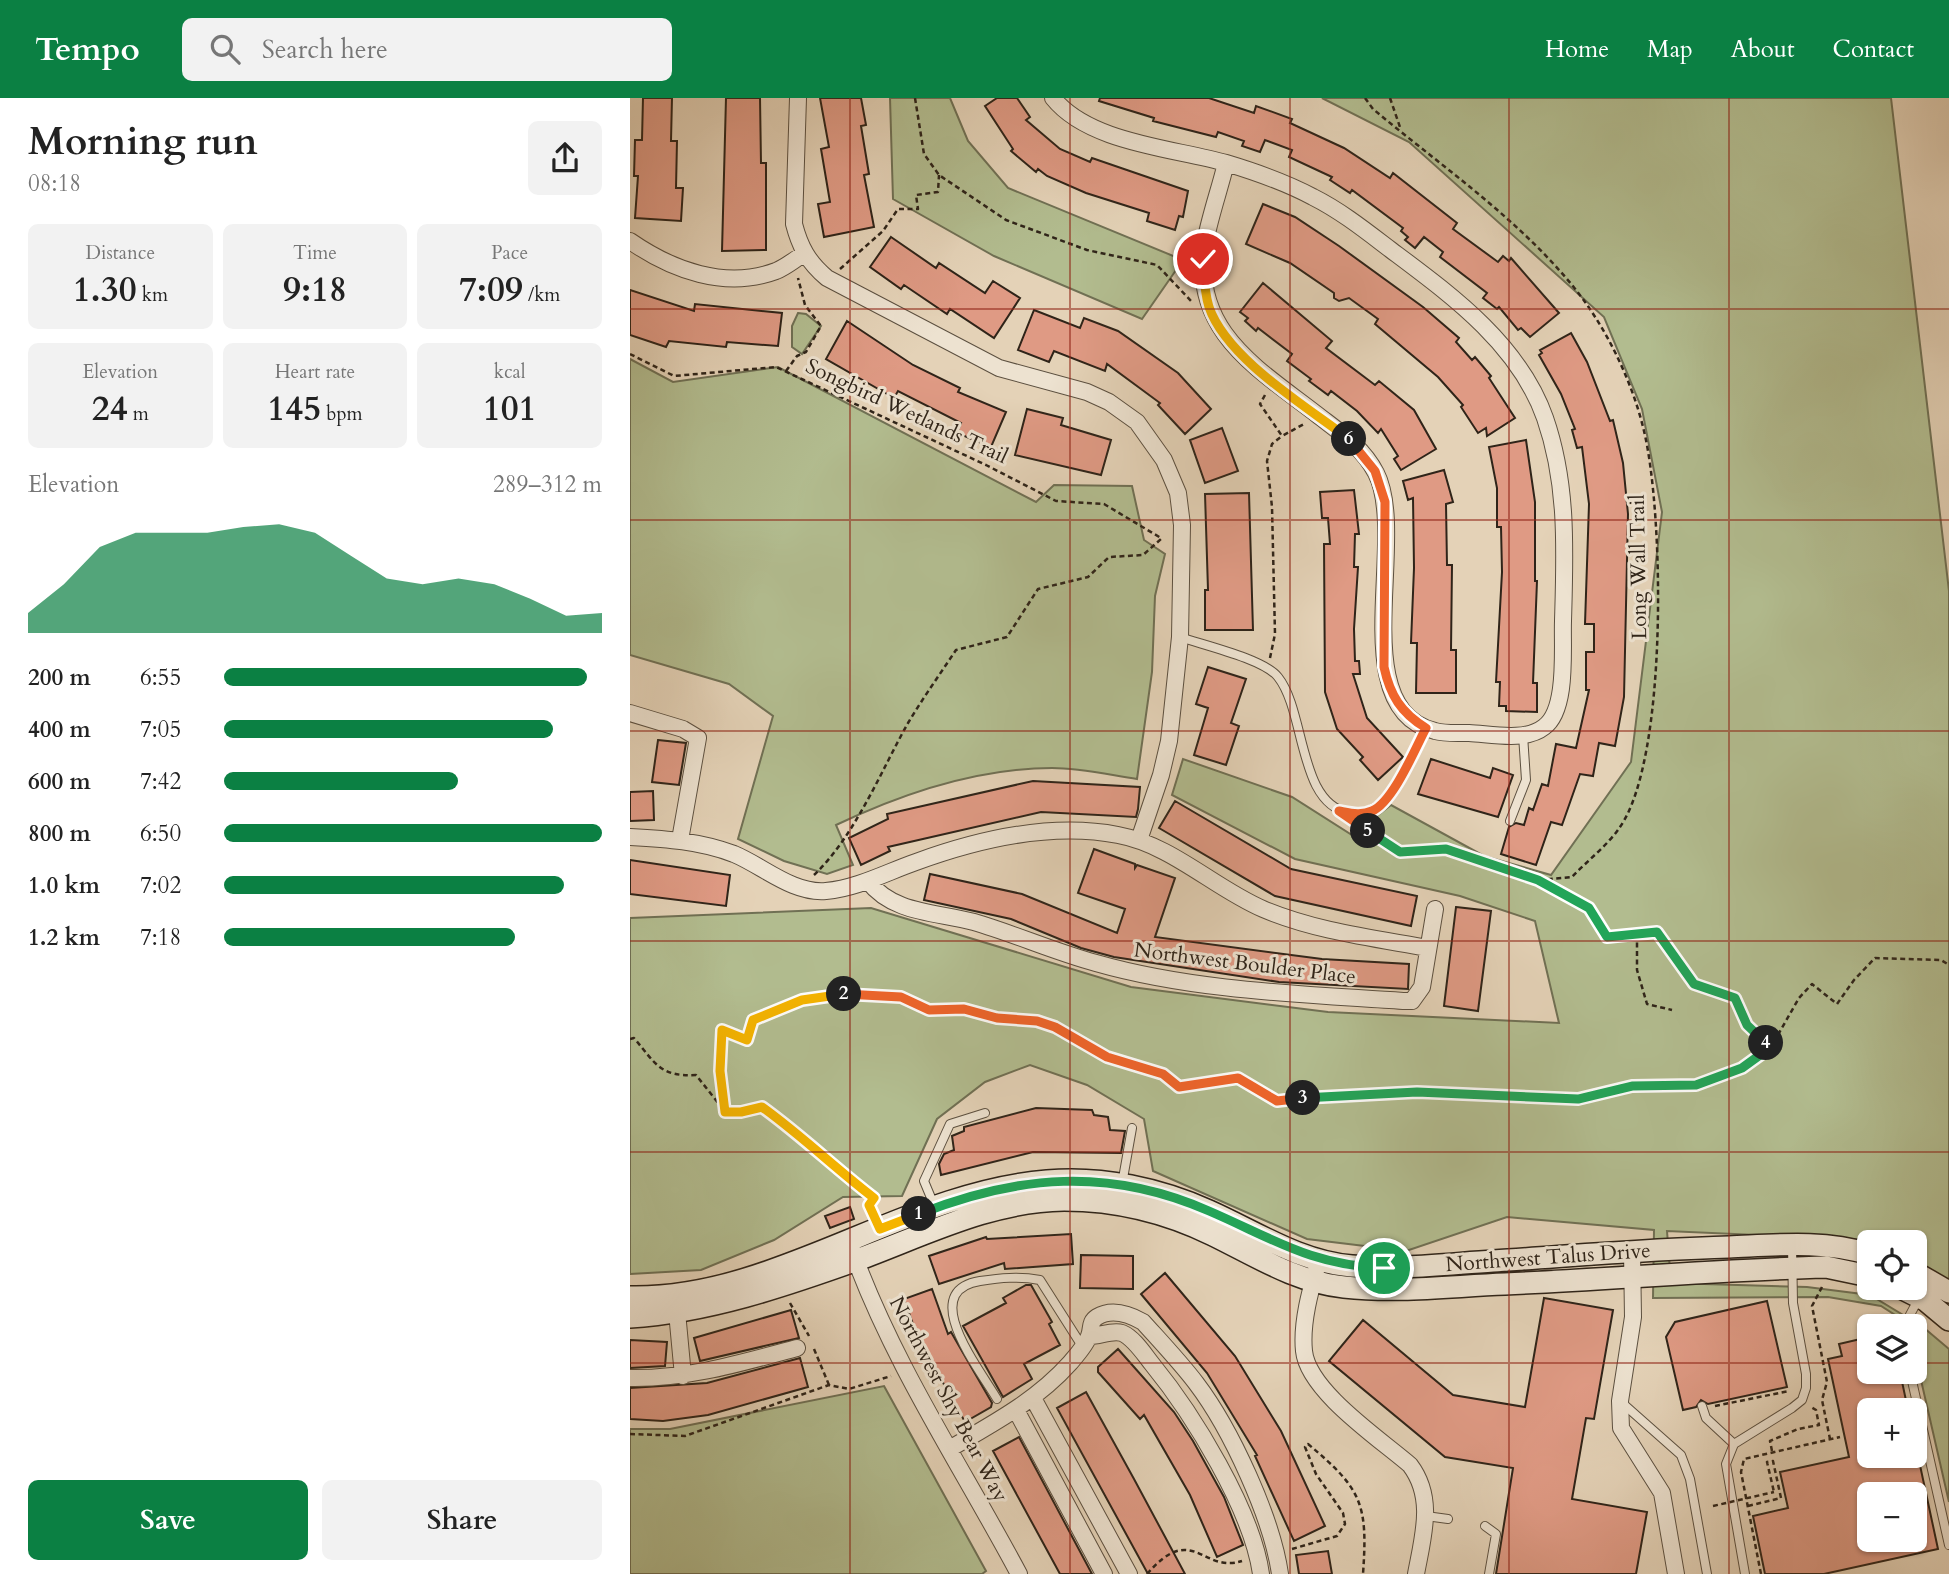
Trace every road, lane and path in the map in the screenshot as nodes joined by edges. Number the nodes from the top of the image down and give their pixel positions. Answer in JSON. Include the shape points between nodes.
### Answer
{"nodes":[{"id":1,"x":798,"y":98,"type":"edge"},
{"id":2,"x":915,"y":98,"type":"edge"},
{"id":3,"x":1053,"y":98,"type":"edge"},
{"id":4,"x":1365,"y":98,"type":"edge"},
{"id":5,"x":1390,"y":98,"type":"edge"},
{"id":6,"x":1402,"y":133,"type":"junction"},
{"id":7,"x":1226,"y":163,"type":"junction"},
{"id":8,"x":939,"y":175,"type":"junction"},
{"id":9,"x":630,"y":241,"type":"edge"},
{"id":10,"x":804,"y":254,"type":"junction"},
{"id":11,"x":838,"y":271,"type":"dead end"},
{"id":12,"x":797,"y":278,"type":"dead end"},
{"id":13,"x":1196,"y":304,"type":"dead end"},
{"id":14,"x":630,"y":354,"type":"edge"},
{"id":15,"x":786,"y":371,"type":"junction"},
{"id":16,"x":1266,"y":393,"type":"dead end"},
{"id":17,"x":1305,"y":424,"type":"dead end"},
{"id":18,"x":1282,"y":436,"type":"junction"},
{"id":19,"x":1161,"y":538,"type":"junction"},
{"id":20,"x":1182,"y":538,"type":"junction"},
{"id":21,"x":1180,"y":637,"type":"junction"},
{"id":22,"x":1266,"y":669,"type":"junction"},
{"id":23,"x":630,"y":713,"type":"edge"},
{"id":24,"x":1426,"y":728,"type":"junction"},
{"id":25,"x":1523,"y":735,"type":"junction"},
{"id":26,"x":1339,"y":811,"type":"junction"},
{"id":27,"x":1510,"y":821,"type":"dead end"},
{"id":28,"x":630,"y":837,"type":"edge"},
{"id":29,"x":680,"y":840,"type":"junction"},
{"id":30,"x":1139,"y":840,"type":"junction"},
{"id":31,"x":809,"y":879,"type":"dead end"},
{"id":32,"x":1538,"y":880,"type":"junction"},
{"id":33,"x":868,"y":881,"type":"junction"},
{"id":34,"x":1435,"y":909,"type":"dead end"},
{"id":35,"x":1637,"y":934,"type":"junction"},
{"id":36,"x":1428,"y":948,"type":"junction"},
{"id":37,"x":1949,"y":965,"type":"edge"},
{"id":38,"x":1672,"y":1010,"type":"dead end"},
{"id":39,"x":630,"y":1039,"type":"edge"},
{"id":40,"x":1771,"y":1047,"type":"junction"},
{"id":41,"x":725,"y":1112,"type":"junction"},
{"id":42,"x":985,"y":1113,"type":"dead end"},
{"id":43,"x":1132,"y":1128,"type":"dead end"},
{"id":44,"x":1122,"y":1184,"type":"junction"},
{"id":45,"x":935,"y":1208,"type":"junction"},
{"id":46,"x":880,"y":1229,"type":"junction"},
{"id":47,"x":1792,"y":1244,"type":"junction"},
{"id":48,"x":852,"y":1251,"type":"junction"},
{"id":49,"x":1632,"y":1251,"type":"junction"},
{"id":50,"x":1857,"y":1251,"type":"edge"},
{"id":51,"x":1319,"y":1260,"type":"junction"},
{"id":52,"x":1792,"y":1268,"type":"junction"},
{"id":53,"x":1857,"y":1273,"type":"edge"},
{"id":54,"x":1635,"y":1278,"type":"junction"},
{"id":55,"x":1313,"y":1281,"type":"junction"},
{"id":56,"x":1823,"y":1283,"type":"dead end"},
{"id":57,"x":1927,"y":1287,"type":"edge"},
{"id":58,"x":1949,"y":1292,"type":"edge"},
{"id":59,"x":1927,"y":1296,"type":"edge"},
{"id":60,"x":630,"y":1297,"type":"edge"},
{"id":61,"x":677,"y":1312,"type":"junction"},
{"id":62,"x":630,"y":1317,"type":"edge"},
{"id":63,"x":1949,"y":1320,"type":"edge"},
{"id":64,"x":1086,"y":1341,"type":"junction"},
{"id":65,"x":797,"y":1348,"type":"dead end"},
{"id":66,"x":907,"y":1371,"type":"junction"},
{"id":67,"x":683,"y":1376,"type":"junction"},
{"id":68,"x":630,"y":1378,"type":"edge"},
{"id":69,"x":1913,"y":1384,"type":"edge"},
{"id":70,"x":1789,"y":1391,"type":"dead end"},
{"id":71,"x":1033,"y":1398,"type":"junction"},
{"id":72,"x":997,"y":1399,"type":"dead end"},
{"id":73,"x":1620,"y":1401,"type":"junction"},
{"id":74,"x":1808,"y":1405,"type":"dead end"},
{"id":75,"x":1707,"y":1406,"type":"joint"},
{"id":76,"x":1824,"y":1408,"type":"junction"},
{"id":77,"x":1016,"y":1410,"type":"junction"},
{"id":78,"x":1816,"y":1410,"type":"junction"},
{"id":79,"x":1827,"y":1423,"type":"junction"},
{"id":80,"x":1819,"y":1425,"type":"junction"},
{"id":81,"x":630,"y":1434,"type":"edge"},
{"id":82,"x":1840,"y":1437,"type":"dead end"},
{"id":83,"x":1830,"y":1439,"type":"junction"},
{"id":84,"x":1734,"y":1444,"type":"junction"},
{"id":85,"x":951,"y":1448,"type":"junction"},
{"id":86,"x":1772,"y":1451,"type":"junction"},
{"id":87,"x":1713,"y":1506,"type":"dead end"},
{"id":88,"x":1748,"y":1506,"type":"junction"},
{"id":89,"x":1426,"y":1516,"type":"junction"},
{"id":90,"x":1448,"y":1520,"type":"dead end"},
{"id":91,"x":1485,"y":1526,"type":"dead end"},
{"id":92,"x":1949,"y":1545,"type":"edge"},
{"id":93,"x":1277,"y":1552,"type":"junction"},
{"id":94,"x":1258,"y":1555,"type":"junction"},
{"id":95,"x":1018,"y":1574,"type":"edge"},
{"id":96,"x":1104,"y":1574,"type":"edge"},
{"id":97,"x":1129,"y":1574,"type":"edge"},
{"id":98,"x":1147,"y":1574,"type":"edge"},
{"id":99,"x":1261,"y":1574,"type":"edge"},
{"id":100,"x":1280,"y":1574,"type":"edge"},
{"id":101,"x":1363,"y":1574,"type":"edge"},
{"id":102,"x":1416,"y":1574,"type":"edge"},
{"id":103,"x":1489,"y":1574,"type":"edge"},
{"id":104,"x":1676,"y":1574,"type":"edge"},
{"id":105,"x":1707,"y":1574,"type":"edge"},
{"id":106,"x":1745,"y":1574,"type":"edge"},
{"id":107,"x":1761,"y":1574,"type":"edge"}],
"edges":[{"from":1,"to":10,"type":"street","via":[[793,205]]},
{"from":2,"to":8,"type":"path","via":[[924,154]]},
{"from":3,"to":7,"type":"street","via":[[1079,121],[1099,131]]},
{"from":4,"to":6,"type":"path","name":"Long Wall Trail"},
{"from":5,"to":6,"type":"path"},
{"from":6,"to":32,"type":"path","name":"Long Wall Trail","via":[[1526,236],[1573,286],[1616,353],[1644,430],[1656,510],[1657,598],[1644,771],[1620,827],[1572,877]]},
{"from":7,"to":24,"type":"street","via":[[1203,259],[1210,310],[1245,359],[1351,440],[1375,471],[1385,509],[1386,675],[1401,709]]},
{"from":7,"to":25,"type":"street","via":[[1278,180],[1349,218],[1488,329],[1530,387],[1554,446],[1564,505],[1561,685],[1555,715],[1545,727]]},
{"from":8,"to":11,"type":"path","via":[[938,192],[916,195],[918,209],[898,209],[883,231]]},
{"from":8,"to":13,"type":"path","via":[[1006,220],[1087,250],[1157,265]]},
{"from":9,"to":10,"type":"street","via":[[663,262],[713,276],[757,275],[777,270]]},
{"from":10,"to":20,"type":"street","via":[[827,278],[971,355],[1026,377],[1087,392],[1124,411],[1150,438],[1173,478]]},
{"from":12,"to":15,"type":"path","via":[[805,305],[821,326],[806,352]]},
{"from":14,"to":15,"type":"path","name":"Songbird Wetlands Trail","via":[[674,376],[776,367]]},
{"from":15,"to":19,"type":"path","name":"Songbird Wetlands Trail","via":[[1055,501],[1104,504]]},
{"from":16,"to":18,"type":"path","via":[[1260,404]]},
{"from":17,"to":18,"type":"path"},
{"from":18,"to":22,"type":"path","via":[[1272,444],[1267,461],[1275,634]]},
{"from":19,"to":20,"type":"path"},
{"from":19,"to":31,"type":"path","via":[[1143,555],[1109,557],[1088,577],[1038,589],[1007,636],[956,650],[828,862]]},
{"from":20,"to":21,"type":"street"},
{"from":21,"to":22,"type":"lane"},
{"from":21,"to":30,"type":"street","via":[[1168,746]]},
{"from":22,"to":26,"type":"lane","via":[[1284,688],[1320,795]]},
{"from":23,"to":29,"type":"street","via":[[698,738]]},
{"from":24,"to":25,"type":"street"},
{"from":24,"to":26,"type":"lane","via":[[1386,800],[1373,811]]},
{"from":25,"to":27,"type":"lane","via":[[1526,780]]},
{"from":26,"to":32,"type":"path","via":[[1400,852],[1446,849]]},
{"from":28,"to":29,"type":"street"},
{"from":29,"to":33,"type":"street","via":[[735,855],[811,890]]},
{"from":30,"to":33,"type":"street","via":[[1091,831],[1027,834],[933,855]]},
{"from":30,"to":36,"type":"street","via":[[1262,908],[1332,930]]},
{"from":32,"to":35,"type":"path","via":[[1589,908],[1607,937]]},
{"from":33,"to":36,"type":"street","name":"Northwest Boulder Place","via":[[878,894],[901,906],[999,929],[1096,964],[1217,985],[1412,1001],[1422,987]]},
{"from":34,"to":36,"type":"street","name":"Northwest Boulder Place"},
{"from":35,"to":38,"type":"path","via":[[1637,970],[1647,1004]]},
{"from":35,"to":40,"type":"path","via":[[1657,932],[1694,984],[1735,998],[1747,1025]]},
{"from":37,"to":40,"type":"path","via":[[1941,960],[1875,958],[1837,1004],[1812,984]]},
{"from":39,"to":41,"type":"path","via":[[674,1076],[696,1075]]},
{"from":40,"to":41,"type":"path","via":[[1742,1068],[1696,1085],[1632,1086],[1578,1099],[1417,1092],[1277,1101],[1238,1078],[1179,1087],[1163,1074],[1107,1057],[1037,1021],[997,1018],[964,1009],[929,1010],[901,997],[838,994],[779,1007],[753,1020],[747,1040],[722,1030]]},
{"from":41,"to":46,"type":"path","via":[[762,1107],[791,1127],[874,1198],[869,1205]]},
{"from":42,"to":45,"type":"lane","via":[[950,1124],[925,1181]]},
{"from":43,"to":44,"type":"lane"},
{"from":44,"to":45,"type":"street","name":"Northwest Talus Drive","via":[[1049,1180],[967,1195]]},
{"from":44,"to":51,"type":"street","name":"Northwest Talus Drive","via":[[1192,1204]]},
{"from":45,"to":46,"type":"street","name":"Northwest Talus Drive"},
{"from":46,"to":48,"type":"street","name":"Northwest Talus Drive"},
{"from":47,"to":49,"type":"street","name":"Northwest Talus Drive"},
{"from":47,"to":50,"type":"street","name":"Northwest Talus Drive"},
{"from":47,"to":52,"type":"lane"},
{"from":48,"to":55,"type":"street","name":"Northwest Talus Drive","via":[[1013,1206],[1086,1201],[1122,1204],[1187,1223],[1263,1262]]},
{"from":48,"to":60,"type":"street","name":"Northwest Talus Drive","via":[[734,1282],[671,1295]]},
{"from":48,"to":61,"type":"street","name":"Northwest Talus Drive","via":[[727,1301]]},
{"from":48,"to":66,"type":"street","name":"Northwest Shy Bear Way"},
{"from":49,"to":51,"type":"street","name":"Northwest Talus Drive","via":[[1384,1268]]},
{"from":49,"to":54,"type":"street"},
{"from":51,"to":55,"type":"street"},
{"from":52,"to":53,"type":"street","name":"Northwest Talus Drive","via":[[1826,1267]]},
{"from":52,"to":54,"type":"street","name":"Northwest Talus Drive"},
{"from":52,"to":84,"type":"lane","via":[[1806,1388],[1802,1400],[1792,1408]]},
{"from":54,"to":55,"type":"street","name":"Northwest Talus Drive","via":[[1378,1289]]},
{"from":54,"to":73,"type":"street"},
{"from":55,"to":89,"type":"street","via":[[1304,1337],[1307,1365],[1322,1388],[1410,1465],[1424,1490]]},
{"from":56,"to":76,"type":"path","via":[[1812,1306],[1827,1382]]},
{"from":57,"to":58,"type":"street"},
{"from":59,"to":63,"type":"street"},
{"from":61,"to":62,"type":"street","name":"Northwest Talus Drive"},
{"from":61,"to":67,"type":"street"},
{"from":64,"to":71,"type":"street"},
{"from":64,"to":72,"type":"lane","via":[[1040,1280],[991,1279],[970,1282],[957,1290],[950,1298],[950,1315]]},
{"from":64,"to":93,"type":"street","via":[[1095,1318],[1114,1312],[1143,1322],[1167,1348],[1198,1385],[1227,1434]]},
{"from":64,"to":94,"type":"street","via":[[1112,1332],[1127,1337],[1177,1395],[1213,1455]]},
{"from":65,"to":67,"type":"street"},
{"from":66,"to":81,"type":"path","via":[[849,1389],[829,1385],[685,1436]]},
{"from":66,"to":85,"type":"street","name":"Northwest Shy Bear Way"},
{"from":67,"to":68,"type":"street"},
{"from":69,"to":92,"type":"lane"},
{"from":70,"to":75,"type":"path"},
{"from":71,"to":77,"type":"street"},
{"from":71,"to":97,"type":"street"},
{"from":73,"to":104,"type":"street","via":[[1620,1428],[1662,1493]]},
{"from":73,"to":105,"type":"lane","via":[[1681,1455],[1690,1479]]},
{"from":74,"to":78,"type":"path"},
{"from":75,"to":84,"type":"lane","via":[[1706,1418]]},
{"from":76,"to":78,"type":"path"},
{"from":76,"to":79,"type":"path"},
{"from":77,"to":85,"type":"street"},
{"from":77,"to":96,"type":"street"},
{"from":78,"to":80,"type":"path"},
{"from":79,"to":80,"type":"path"},
{"from":79,"to":83,"type":"path"},
{"from":80,"to":86,"type":"path","via":[[1770,1441]]},
{"from":82,"to":83,"type":"path"},
{"from":83,"to":86,"type":"path"},
{"from":84,"to":106,"type":"lane","via":[[1726,1472]]},
{"from":85,"to":95,"type":"street","name":"Northwest Shy Bear Way"},
{"from":86,"to":88,"type":"path","via":[[1744,1459],[1741,1472]]},
{"from":87,"to":88,"type":"path","bridge":true,"via":[[1774,1492],[1767,1462],[1773,1461],[1781,1498]]},
{"from":88,"to":107,"type":"path"},
{"from":89,"to":90,"type":"lane"},
{"from":89,"to":102,"type":"street"},
{"from":91,"to":103,"type":"lane","via":[[1496,1534]]},
{"from":93,"to":100,"type":"street"},
{"from":93,"to":101,"type":"path","via":[[1337,1536],[1345,1524],[1343,1513],[1316,1474],[1305,1447],[1308,1444],[1342,1475],[1361,1506],[1367,1542]]},
{"from":94,"to":98,"type":"path","via":[[1231,1569],[1217,1569],[1185,1552],[1173,1553]]},
{"from":94,"to":99,"type":"street"}]}
